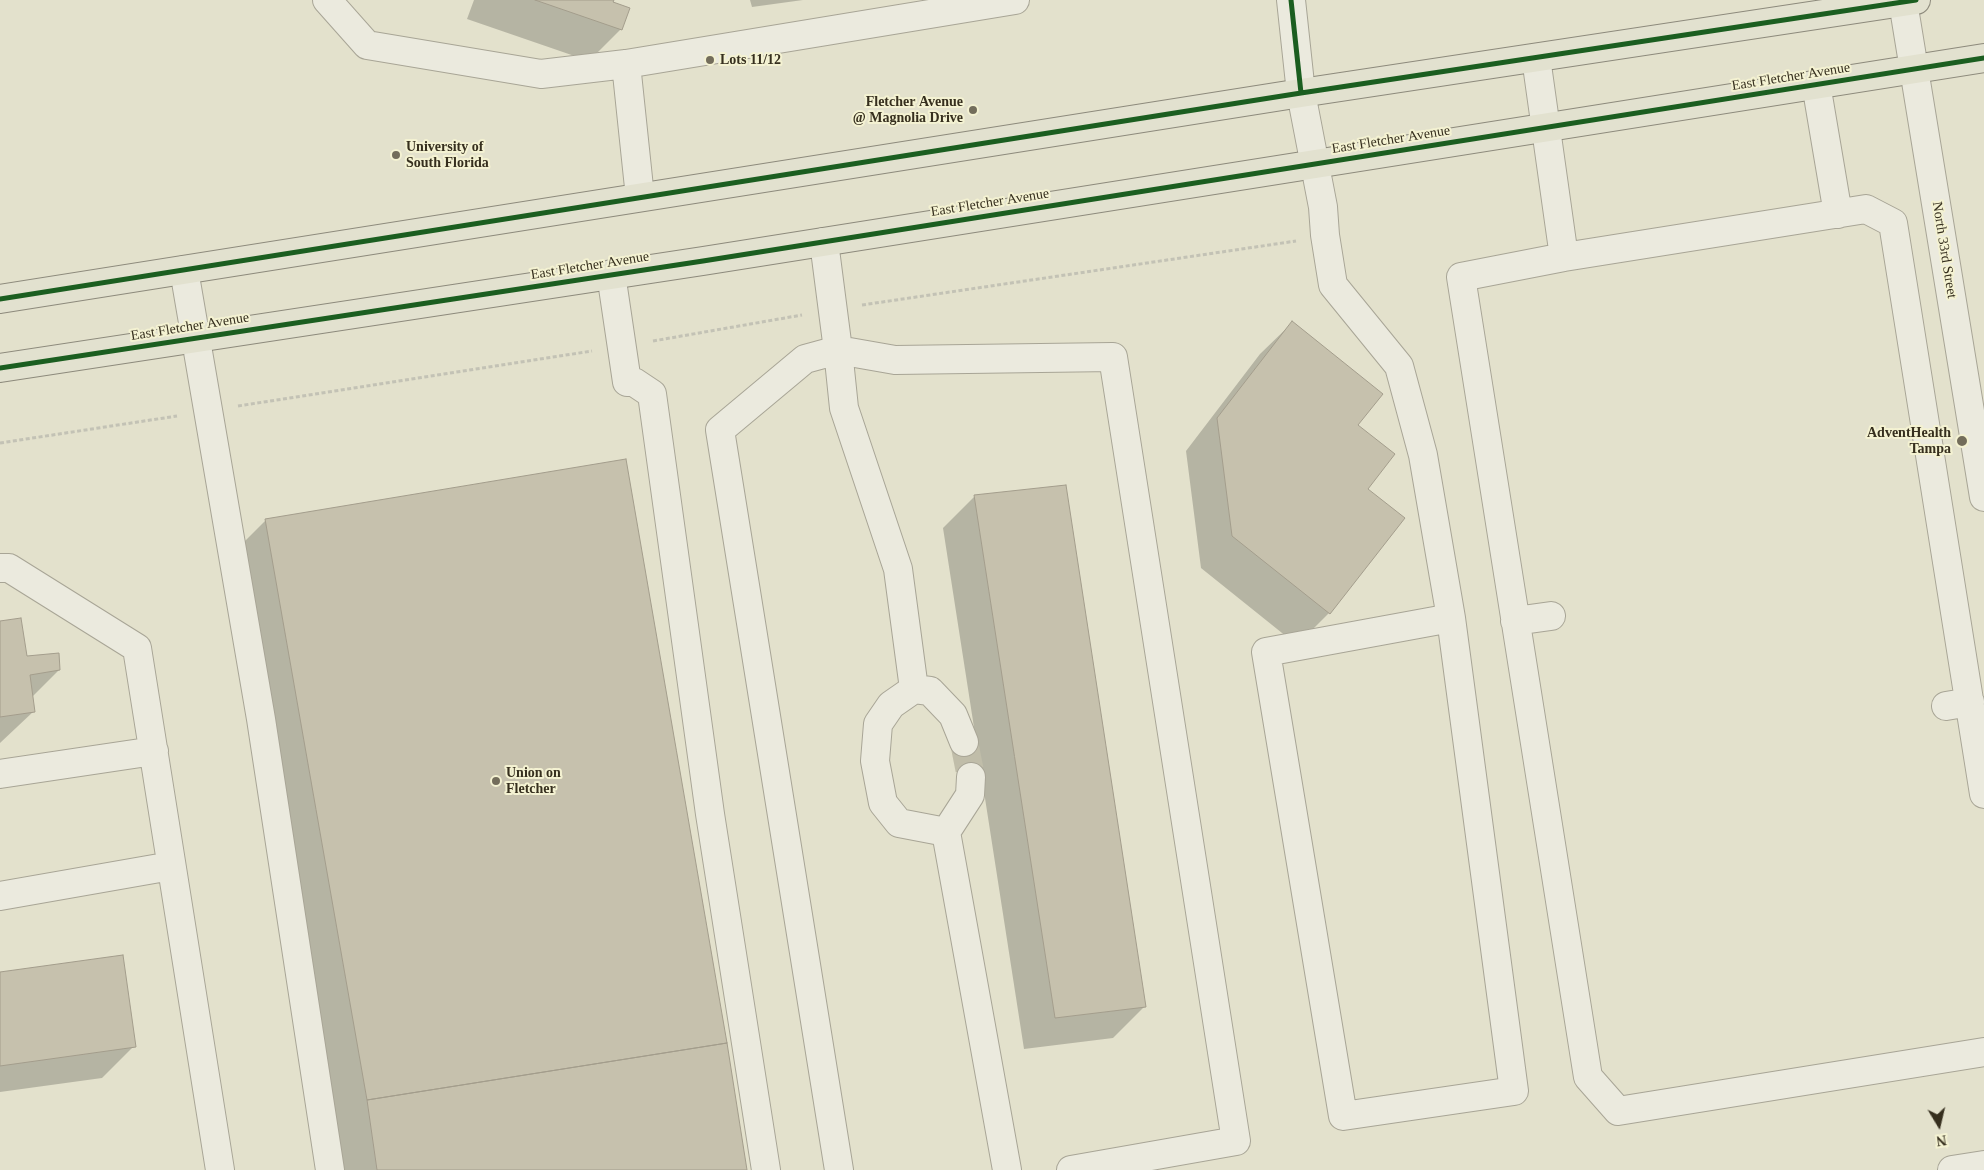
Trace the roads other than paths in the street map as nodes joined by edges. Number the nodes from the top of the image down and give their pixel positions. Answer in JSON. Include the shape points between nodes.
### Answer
{"nodes":[{"id":1,"x":327,"y":0,"type":"edge"},
{"id":2,"x":1015,"y":0,"type":"edge"},
{"id":3,"x":1291,"y":0,"type":"edge"},
{"id":4,"x":1910,"y":1,"type":"edge"},
{"id":5,"x":966,"y":4,"type":"edge"},
{"id":6,"x":1536,"y":58,"type":"junction"},
{"id":7,"x":1984,"y":58,"type":"edge"},
{"id":8,"x":626,"y":64,"type":"junction"},
{"id":9,"x":1914,"y":69,"type":"junction"},
{"id":10,"x":1816,"y":84,"type":"junction"},
{"id":11,"x":1301,"y":94,"type":"junction"},
{"id":12,"x":1545,"y":127,"type":"junction"},
{"id":13,"x":1314,"y":164,"type":"junction"},
{"id":14,"x":640,"y":197,"type":"junction"},
{"id":15,"x":1838,"y":214,"type":"junction"},
{"id":16,"x":824,"y":242,"type":"junction"},
{"id":17,"x":1564,"y":257,"type":"junction"},
{"id":18,"x":184,"y":270,"type":"junction"},
{"id":19,"x":611,"y":274,"type":"junction"},
{"id":20,"x":0,"y":299,"type":"edge"},
{"id":21,"x":195,"y":337,"type":"junction"},
{"id":22,"x":838,"y":350,"type":"junction"},
{"id":23,"x":0,"y":368,"type":"edge"},
{"id":24,"x":1979,"y":434,"type":"edge"},
{"id":25,"x":1984,"y":497,"type":"edge"},
{"id":26,"x":0,"y":568,"type":"edge"},
{"id":27,"x":1550,"y":616,"type":"dead end"},
{"id":28,"x":1451,"y":618,"type":"junction"},
{"id":29,"x":1515,"y":621,"type":"junction"},
{"id":30,"x":914,"y":690,"type":"junction"},
{"id":31,"x":964,"y":742,"type":"tunnel mouth"},
{"id":32,"x":154,"y":751,"type":"junction"},
{"id":33,"x":0,"y":774,"type":"edge"},
{"id":34,"x":971,"y":777,"type":"tunnel mouth"},
{"id":35,"x":1984,"y":794,"type":"edge"},
{"id":36,"x":946,"y":832,"type":"junction"},
{"id":37,"x":172,"y":866,"type":"junction"},
{"id":38,"x":0,"y":896,"type":"edge"},
{"id":39,"x":1984,"y":1052,"type":"edge"},
{"id":40,"x":1984,"y":1165,"type":"edge"},
{"id":41,"x":220,"y":1170,"type":"edge"},
{"id":42,"x":330,"y":1170,"type":"edge"},
{"id":43,"x":766,"y":1170,"type":"edge"},
{"id":44,"x":839,"y":1170,"type":"edge"},
{"id":45,"x":1007,"y":1170,"type":"edge"},
{"id":46,"x":1071,"y":1170,"type":"edge"},
{"id":47,"x":1952,"y":1170,"type":"edge"}],
"edges":[{"from":1,"to":8,"type":"street","via":[[367,45],[541,74]]},
{"from":2,"to":5,"type":"street"},
{"from":3,"to":11,"type":"street"},
{"from":4,"to":6,"type":"main road"},
{"from":4,"to":9,"type":"street","name":"North 33rd Street"},
{"from":5,"to":8,"type":"street"},
{"from":6,"to":11,"type":"main road"},
{"from":6,"to":12,"type":"street"},
{"from":7,"to":9,"type":"main road","name":"East Fletcher Avenue"},
{"from":8,"to":14,"type":"street"},
{"from":9,"to":10,"type":"main road","name":"East Fletcher Avenue"},
{"from":9,"to":24,"type":"street","name":"North 33rd Street"},
{"from":10,"to":12,"type":"main road","name":"East Fletcher Avenue"},
{"from":10,"to":15,"type":"street"},
{"from":11,"to":13,"type":"street"},
{"from":11,"to":14,"type":"main road"},
{"from":12,"to":13,"type":"main road","name":"East Fletcher Avenue"},
{"from":12,"to":17,"type":"street"},
{"from":13,"to":16,"type":"main road","name":"East Fletcher Avenue"},
{"from":13,"to":28,"type":"street","via":[[1333,285],[1399,366],[1422,456]]},
{"from":14,"to":18,"type":"main road"},
{"from":15,"to":17,"type":"street"},
{"from":15,"to":35,"type":"street","via":[[1866,209],[1893,223],[1958,704]]},
{"from":16,"to":19,"type":"main road","name":"East Fletcher Avenue"},
{"from":16,"to":22,"type":"street"},
{"from":17,"to":29,"type":"street","via":[[1461,277]]},
{"from":18,"to":20,"type":"main road"},
{"from":18,"to":21,"type":"street"},
{"from":19,"to":21,"type":"main road","name":"East Fletcher Avenue"},
{"from":19,"to":43,"type":"street","via":[[626,382],[634,382],[652,394],[710,814]]},
{"from":21,"to":23,"type":"main road","name":"East Fletcher Avenue"},
{"from":21,"to":42,"type":"street","via":[[262,719]]},
{"from":22,"to":30,"type":"street","via":[[844,408],[898,569]]},
{"from":22,"to":44,"type":"street","via":[[805,358],[720,430]]},
{"from":22,"to":46,"type":"street","via":[[894,360],[1113,356],[1236,1141]]},
{"from":24,"to":25,"type":"street","name":"North 33rd Street"},
{"from":26,"to":32,"type":"street","via":[[9,568],[137,648]]},
{"from":27,"to":29,"type":"street"},
{"from":28,"to":28,"type":"street","via":[[1266,652],[1342,1116],[1514,1091]]},
{"from":29,"to":39,"type":"street","via":[[1588,1077],[1618,1110]]},
{"from":30,"to":31,"type":"street","via":[[930,691],[953,715]]},
{"from":30,"to":36,"type":"street","via":[[891,705],[878,724],[875,761],[883,803],[900,823]]},
{"from":32,"to":33,"type":"street"},
{"from":32,"to":37,"type":"street"},
{"from":34,"to":36,"type":"street","via":[[970,795]]},
{"from":36,"to":45,"type":"street"},
{"from":37,"to":38,"type":"street"},
{"from":37,"to":41,"type":"street"},
{"from":40,"to":47,"type":"street"}]}
